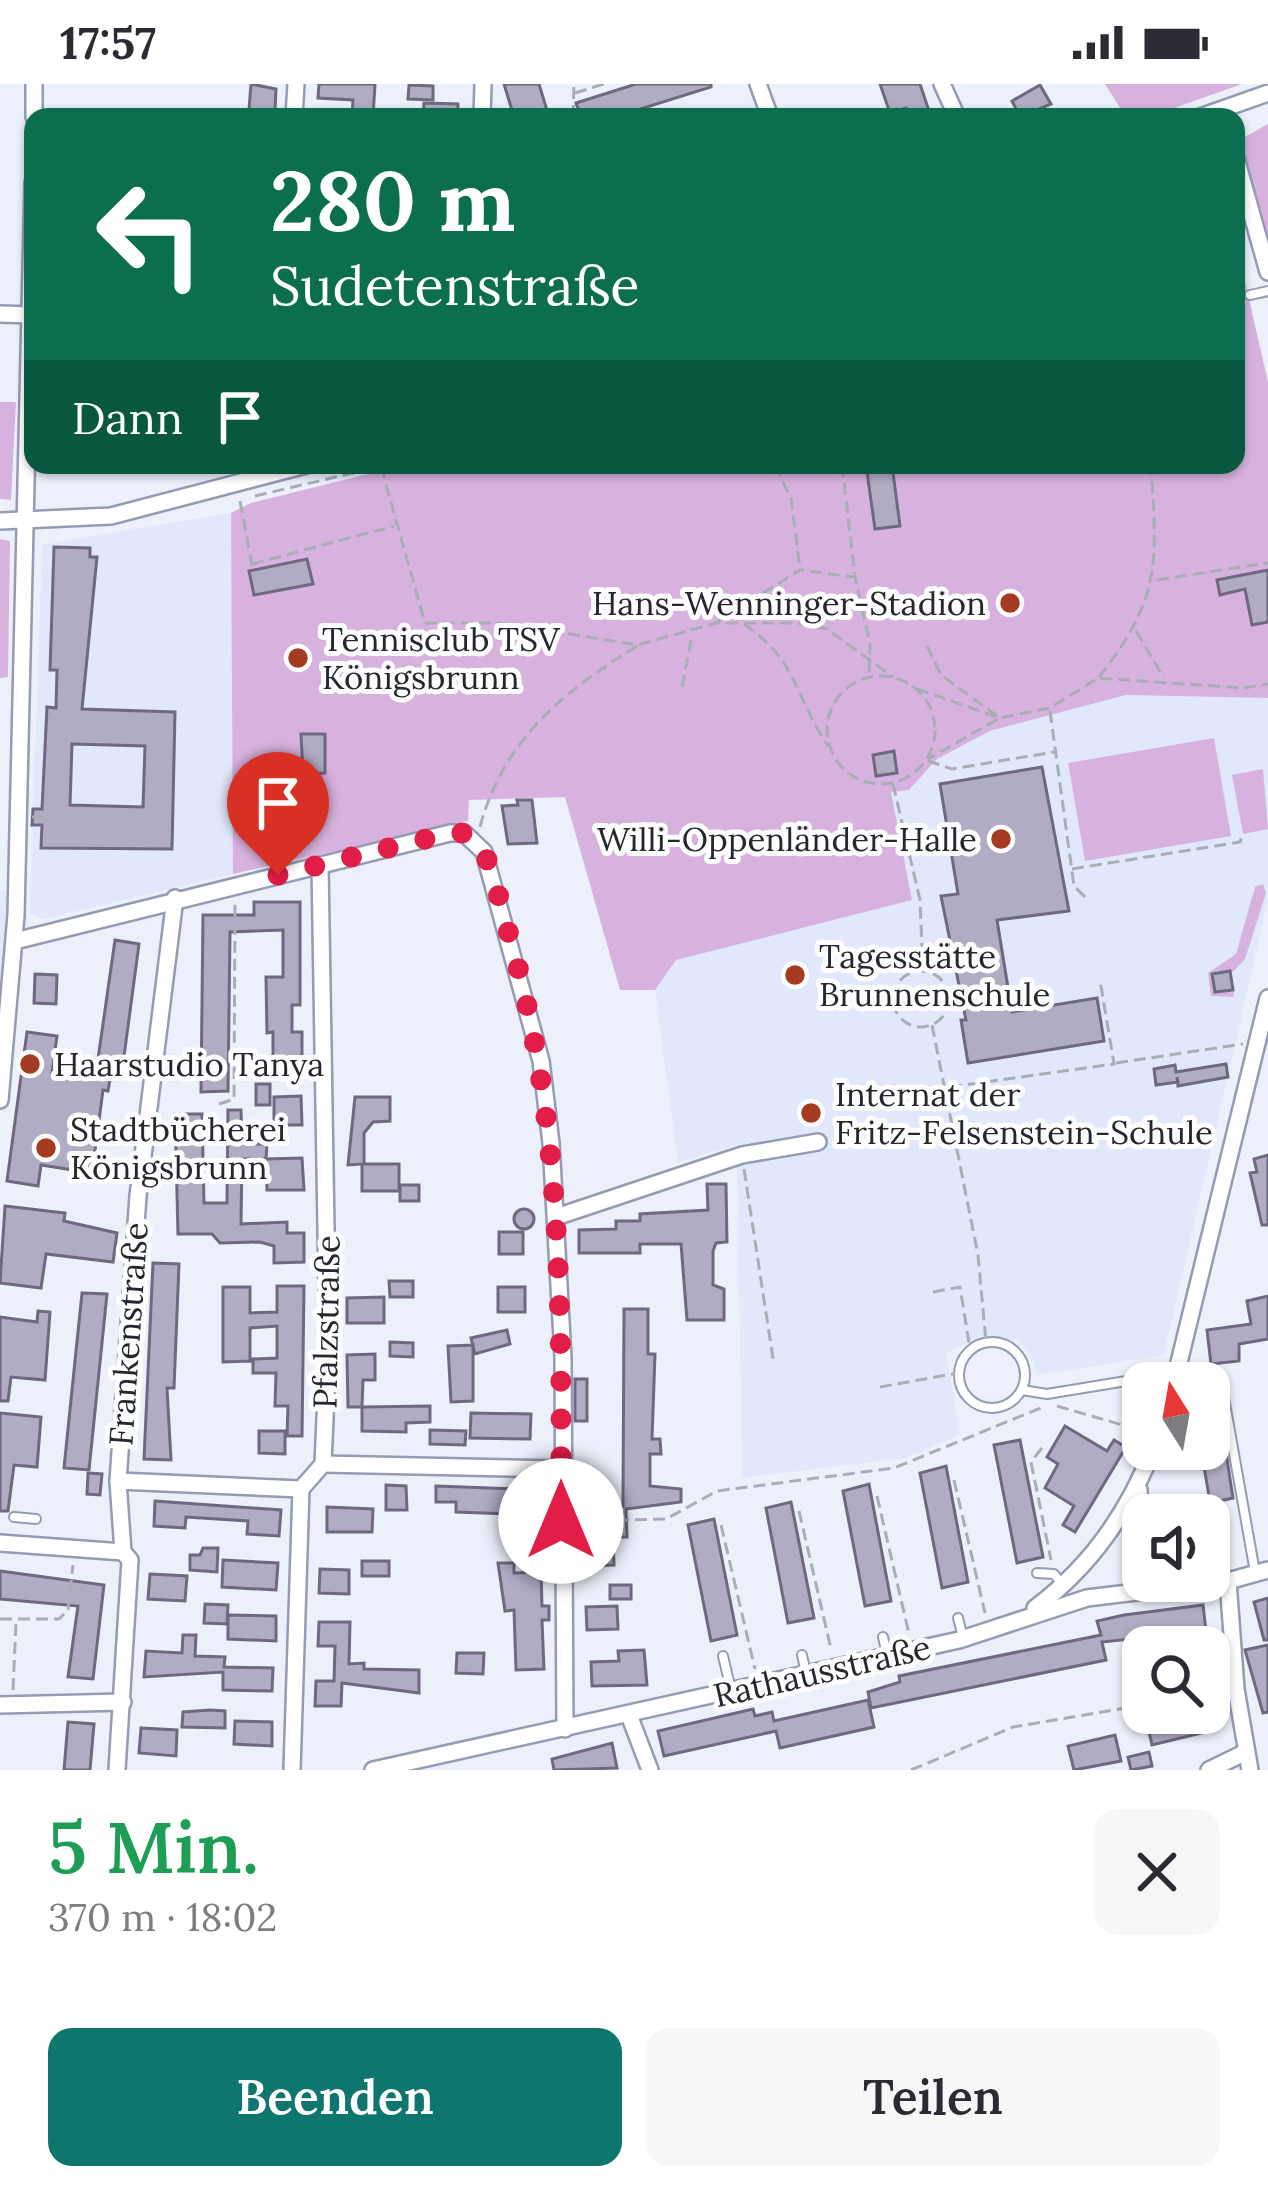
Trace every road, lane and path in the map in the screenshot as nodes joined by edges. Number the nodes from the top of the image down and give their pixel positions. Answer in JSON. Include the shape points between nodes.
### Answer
{"nodes":[{"id":1,"x":574,"y":84,"type":"edge"},
{"id":2,"x":604,"y":84,"type":"edge"},
{"id":3,"x":1268,"y":93,"type":"edge"},
{"id":4,"x":573,"y":94,"type":"junction"},
{"id":5,"x":573,"y":108,"type":"edge"},
{"id":6,"x":1234,"y":108,"type":"edge"},
{"id":7,"x":1245,"y":190,"type":"edge"},
{"id":8,"x":1268,"y":272,"type":"edge"},
{"id":9,"x":1268,"y":291,"type":"edge"},
{"id":10,"x":1250,"y":296,"type":"dead end"},
{"id":11,"x":29,"y":474,"type":"edge"},
{"id":12,"x":259,"y":474,"type":"edge"},
{"id":13,"x":383,"y":474,"type":"edge"},
{"id":14,"x":779,"y":474,"type":"edge"},
{"id":15,"x":843,"y":474,"type":"edge"},
{"id":16,"x":1151,"y":474,"type":"edge"},
{"id":17,"x":240,"y":500,"type":"dead end"},
{"id":18,"x":28,"y":520,"type":"junction"},
{"id":19,"x":0,"y":521,"type":"edge"},
{"id":20,"x":394,"y":526,"type":"junction"},
{"id":21,"x":1246,"y":556,"type":"dead end"},
{"id":22,"x":1210,"y":562,"type":"dead end"},
{"id":23,"x":1268,"y":562,"type":"edge"},
{"id":24,"x":1248,"y":566,"type":"junction"},
{"id":25,"x":800,"y":569,"type":"junction"},
{"id":26,"x":1212,"y":572,"type":"junction"},
{"id":27,"x":855,"y":577,"type":"junction"},
{"id":28,"x":1154,"y":580,"type":"junction"},
{"id":29,"x":743,"y":622,"type":"junction"},
{"id":30,"x":716,"y":623,"type":"junction"},
{"id":31,"x":1136,"y":631,"type":"junction"},
{"id":32,"x":693,"y":633,"type":"junction"},
{"id":33,"x":638,"y":645,"type":"junction"},
{"id":34,"x":927,"y":646,"type":"dead end"},
{"id":35,"x":871,"y":656,"type":"junction"},
{"id":36,"x":869,"y":677,"type":"junction"},
{"id":37,"x":893,"y":677,"type":"junction"},
{"id":38,"x":1098,"y":678,"type":"junction"},
{"id":39,"x":1165,"y":680,"type":"junction"},
{"id":40,"x":1268,"y":684,"type":"edge"},
{"id":41,"x":682,"y":687,"type":"dead end"},
{"id":42,"x":917,"y":689,"type":"junction"},
{"id":43,"x":1050,"y":709,"type":"junction"},
{"id":44,"x":1000,"y":718,"type":"junction"},
{"id":45,"x":830,"y":749,"type":"junction"},
{"id":46,"x":1056,"y":752,"type":"junction"},
{"id":47,"x":926,"y":760,"type":"junction"},
{"id":48,"x":893,"y":783,"type":"junction"},
{"id":49,"x":32,"y":817,"type":"dead end"},
{"id":50,"x":42,"y":817,"type":"dead end"},
{"id":51,"x":1243,"y":834,"type":"dead end"},
{"id":52,"x":476,"y":841,"type":"junction"},
{"id":53,"x":320,"y":866,"type":"junction"},
{"id":54,"x":1071,"y":869,"type":"junction"},
{"id":55,"x":235,"y":884,"type":"junction"},
{"id":56,"x":175,"y":898,"type":"junction"},
{"id":57,"x":1088,"y":900,"type":"dead end"},
{"id":58,"x":15,"y":941,"type":"junction"},
{"id":59,"x":923,"y":971,"type":"junction"},
{"id":60,"x":1100,"y":980,"type":"dead end"},
{"id":61,"x":1268,"y":998,"type":"edge"},
{"id":62,"x":932,"y":1025,"type":"junction"},
{"id":63,"x":1259,"y":1042,"type":"junction"},
{"id":64,"x":1114,"y":1064,"type":"junction"},
{"id":65,"x":948,"y":1088,"type":"junction"},
{"id":66,"x":0,"y":1100,"type":"edge"},
{"id":67,"x":219,"y":1104,"type":"dead end"},
{"id":68,"x":818,"y":1142,"type":"dead end"},
{"id":69,"x":742,"y":1155,"type":"junction"},
{"id":70,"x":556,"y":1216,"type":"junction"},
{"id":71,"x":933,"y":1292,"type":"dead end"},
{"id":72,"x":986,"y":1342,"type":"junction"},
{"id":73,"x":970,"y":1349,"type":"junction"},
{"id":74,"x":1179,"y":1362,"type":"edge"},
{"id":75,"x":774,"y":1366,"type":"dead end"},
{"id":76,"x":958,"y":1373,"type":"junction"},
{"id":77,"x":1122,"y":1385,"type":"edge"},
{"id":78,"x":880,"y":1387,"type":"dead end"},
{"id":79,"x":1022,"y":1390,"type":"junction"},
{"id":80,"x":1092,"y":1416,"type":"junction"},
{"id":81,"x":1122,"y":1425,"type":"edge"},
{"id":82,"x":1088,"y":1427,"type":"dead end"},
{"id":83,"x":1230,"y":1428,"type":"edge"},
{"id":84,"x":1042,"y":1448,"type":"dead end"},
{"id":85,"x":322,"y":1463,"type":"junction"},
{"id":86,"x":561,"y":1469,"type":"junction"},
{"id":87,"x":1145,"y":1470,"type":"edge"},
{"id":88,"x":954,"y":1480,"type":"dead end"},
{"id":89,"x":118,"y":1481,"type":"junction"},
{"id":90,"x":1139,"y":1485,"type":"junction"},
{"id":91,"x":301,"y":1489,"type":"junction"},
{"id":92,"x":1140,"y":1494,"type":"edge"},
{"id":93,"x":878,"y":1496,"type":"dead end"},
{"id":94,"x":799,"y":1511,"type":"dead end"},
{"id":95,"x":14,"y":1517,"type":"dead end"},
{"id":96,"x":36,"y":1519,"type":"dead end"},
{"id":97,"x":561,"y":1521,"type":"junction"},
{"id":98,"x":721,"y":1525,"type":"dead end"},
{"id":99,"x":0,"y":1543,"type":"edge"},
{"id":100,"x":75,"y":1549,"type":"junction"},
{"id":101,"x":123,"y":1552,"type":"junction"},
{"id":102,"x":1262,"y":1572,"type":"edge"},
{"id":103,"x":1037,"y":1573,"type":"dead end"},
{"id":104,"x":1059,"y":1580,"type":"junction"},
{"id":105,"x":1230,"y":1580,"type":"edge"},
{"id":106,"x":1122,"y":1592,"type":"edge"},
{"id":107,"x":1230,"y":1600,"type":"edge"},
{"id":108,"x":1024,"y":1616,"type":"junction"},
{"id":109,"x":958,"y":1618,"type":"dead end"},
{"id":110,"x":0,"y":1619,"type":"edge"},
{"id":111,"x":16,"y":1620,"type":"junction"},
{"id":112,"x":989,"y":1630,"type":"junction"},
{"id":113,"x":883,"y":1636,"type":"dead end"},
{"id":114,"x":963,"y":1639,"type":"junction"},
{"id":115,"x":912,"y":1652,"type":"junction"},
{"id":116,"x":802,"y":1655,"type":"dead end"},
{"id":117,"x":723,"y":1656,"type":"dead end"},
{"id":118,"x":887,"y":1657,"type":"junction"},
{"id":119,"x":835,"y":1668,"type":"junction"},
{"id":120,"x":807,"y":1674,"type":"junction"},
{"id":121,"x":758,"y":1685,"type":"junction"},
{"id":122,"x":731,"y":1692,"type":"junction"},
{"id":123,"x":123,"y":1702,"type":"junction"},
{"id":124,"x":6,"y":1705,"type":"edge"},
{"id":125,"x":1122,"y":1709,"type":"edge"},
{"id":126,"x":629,"y":1715,"type":"junction"},
{"id":127,"x":565,"y":1729,"type":"junction"},
{"id":128,"x":1246,"y":1752,"type":"junction"},
{"id":129,"x":460,"y":1762,"type":"edge"},
{"id":130,"x":117,"y":1770,"type":"edge"},
{"id":131,"x":292,"y":1770,"type":"edge"},
{"id":132,"x":373,"y":1770,"type":"edge"},
{"id":133,"x":650,"y":1770,"type":"edge"},
{"id":134,"x":911,"y":1770,"type":"edge"},
{"id":135,"x":1209,"y":1770,"type":"edge"},
{"id":136,"x":1250,"y":1770,"type":"edge"}],
"edges":[{"from":1,"to":4,"type":"path"},
{"from":2,"to":4,"type":"path"},
{"from":3,"to":6,"type":"street"},
{"from":4,"to":5,"type":"path"},
{"from":7,"to":8,"type":"street"},
{"from":9,"to":10,"type":"lane"},
{"from":11,"to":18,"type":"street"},
{"from":12,"to":18,"type":"street","via":[[111,516]]},
{"from":13,"to":20,"type":"path"},
{"from":14,"to":25,"type":"path","via":[[791,500]]},
{"from":15,"to":27,"type":"path"},
{"from":16,"to":28,"type":"path"},
{"from":17,"to":20,"type":"path","via":[[253,567]]},
{"from":18,"to":19,"type":"street"},
{"from":18,"to":58,"type":"street"},
{"from":20,"to":33,"type":"path","via":[[424,623],[500,623]]},
{"from":21,"to":24,"type":"path"},
{"from":22,"to":26,"type":"path"},
{"from":23,"to":24,"type":"path"},
{"from":24,"to":26,"type":"path"},
{"from":25,"to":27,"type":"path"},
{"from":25,"to":30,"type":"path"},
{"from":26,"to":28,"type":"path"},
{"from":27,"to":35,"type":"path"},
{"from":28,"to":31,"type":"path"},
{"from":29,"to":30,"type":"path"},
{"from":29,"to":35,"type":"path","via":[[827,629]]},
{"from":29,"to":45,"type":"path","via":[[787,660]]},
{"from":30,"to":32,"type":"path"},
{"from":31,"to":38,"type":"path"},
{"from":31,"to":39,"type":"path"},
{"from":32,"to":33,"type":"path"},
{"from":32,"to":41,"type":"path"},
{"from":33,"to":52,"type":"path","via":[[541,716],[500,770]]},
{"from":34,"to":44,"type":"path","via":[[941,675]]},
{"from":35,"to":36,"type":"path"},
{"from":35,"to":37,"type":"path"},
{"from":36,"to":37,"type":"path"},
{"from":36,"to":45,"type":"path","via":[[838,697],[826,731]]},
{"from":37,"to":42,"type":"path"},
{"from":38,"to":39,"type":"path"},
{"from":38,"to":43,"type":"path"},
{"from":39,"to":40,"type":"path"},
{"from":42,"to":44,"type":"path"},
{"from":42,"to":47,"type":"path","via":[[936,731]]},
{"from":43,"to":44,"type":"path"},
{"from":43,"to":46,"type":"path"},
{"from":44,"to":47,"type":"path"},
{"from":45,"to":48,"type":"path","via":[[849,774]]},
{"from":46,"to":47,"type":"path","via":[[952,770]]},
{"from":46,"to":54,"type":"path"},
{"from":47,"to":48,"type":"path"},
{"from":48,"to":59,"type":"path","via":[[920,900]]},
{"from":49,"to":50,"type":"path"},
{"from":51,"to":54,"type":"path","via":[[1240,842]]},
{"from":52,"to":53,"type":"street","via":[[450,833]]},
{"from":52,"to":70,"type":"street","via":[[541,1061]]},
{"from":53,"to":55,"type":"street"},
{"from":53,"to":85,"type":"street","name":"Pfalzstraße","via":[[328,1328]]},
{"from":54,"to":57,"type":"path"},
{"from":55,"to":56,"type":"street"},
{"from":55,"to":67,"type":"path","via":[[234,1099]]},
{"from":56,"to":58,"type":"street"},
{"from":56,"to":89,"type":"street","name":"Frankenstraße","via":[[138,1196]]},
{"from":58,"to":66,"type":"street"},
{"from":59,"to":62,"type":"path","via":[[940,978],[949,994],[946,1013]]},
{"from":59,"to":62,"type":"path","via":[[899,982],[895,1008],[914,1026]]},
{"from":60,"to":64,"type":"path"},
{"from":61,"to":63,"type":"street"},
{"from":62,"to":65,"type":"path"},
{"from":63,"to":64,"type":"path"},
{"from":63,"to":74,"type":"street"},
{"from":64,"to":65,"type":"path"},
{"from":65,"to":72,"type":"path"},
{"from":68,"to":69,"type":"street"},
{"from":69,"to":70,"type":"street"},
{"from":69,"to":75,"type":"path"},
{"from":70,"to":86,"type":"street"},
{"from":71,"to":73,"type":"path","via":[[960,1287]]},
{"from":72,"to":73,"type":"lane"},
{"from":72,"to":79,"type":"lane","via":[[1006,1344],[1022,1359]]},
{"from":73,"to":76,"type":"lane"},
{"from":76,"to":78,"type":"path"},
{"from":76,"to":79,"type":"lane","via":[[965,1394],[983,1407],[1005,1405]]},
{"from":77,"to":79,"type":"lane"},
{"from":80,"to":81,"type":"path"},
{"from":80,"to":82,"type":"path"},
{"from":80,"to":97,"type":"path","via":[[1049,1404],[894,1468],[717,1491],[666,1519]]},
{"from":83,"to":102,"type":"lane"},
{"from":84,"to":104,"type":"path","via":[[1031,1462]]},
{"from":85,"to":86,"type":"street"},
{"from":85,"to":91,"type":"street"},
{"from":86,"to":97,"type":"street"},
{"from":87,"to":90,"type":"street"},
{"from":88,"to":112,"type":"path"},
{"from":89,"to":91,"type":"street"},
{"from":89,"to":101,"type":"street","name":"Frankenstraße"},
{"from":90,"to":92,"type":"street"},
{"from":90,"to":104,"type":"street","via":[[1112,1530]]},
{"from":91,"to":131,"type":"street"},
{"from":93,"to":115,"type":"path"},
{"from":94,"to":119,"type":"path"},
{"from":95,"to":96,"type":"lane"},
{"from":97,"to":127,"type":"street"},
{"from":98,"to":121,"type":"path"},
{"from":99,"to":100,"type":"street"},
{"from":100,"to":101,"type":"street"},
{"from":100,"to":111,"type":"path","via":[[64,1616]]},
{"from":101,"to":123,"type":"street","name":"Frankenstraße","via":[[130,1560]]},
{"from":102,"to":105,"type":"street","name":"Rathausstraße"},
{"from":103,"to":104,"type":"lane"},
{"from":104,"to":108,"type":"street"},
{"from":106,"to":108,"type":"street","name":"Rathausstraße"},
{"from":107,"to":128,"type":"street"},
{"from":108,"to":112,"type":"street","name":"Rathausstraße"},
{"from":109,"to":114,"type":"lane"},
{"from":110,"to":111,"type":"path"},
{"from":111,"to":124,"type":"path"},
{"from":112,"to":114,"type":"street","name":"Rathausstraße"},
{"from":113,"to":118,"type":"lane"},
{"from":114,"to":115,"type":"street","name":"Rathausstraße"},
{"from":115,"to":118,"type":"street","name":"Rathausstraße"},
{"from":116,"to":120,"type":"lane"},
{"from":117,"to":122,"type":"lane"},
{"from":118,"to":119,"type":"street","name":"Rathausstraße"},
{"from":119,"to":120,"type":"street","name":"Rathausstraße"},
{"from":120,"to":121,"type":"street","name":"Rathausstraße"},
{"from":121,"to":122,"type":"street","name":"Rathausstraße"},
{"from":122,"to":126,"type":"street","name":"Rathausstraße"},
{"from":123,"to":124,"type":"street"},
{"from":123,"to":130,"type":"street","name":"Frankenstraße"},
{"from":125,"to":134,"type":"path","via":[[1013,1727]]},
{"from":126,"to":127,"type":"street","name":"Rathausstraße"},
{"from":126,"to":133,"type":"street"},
{"from":127,"to":129,"type":"street","name":"Rathausstraße"},
{"from":128,"to":135,"type":"street"},
{"from":128,"to":136,"type":"street"},
{"from":129,"to":132,"type":"street","name":"Rathausstraße"}]}
